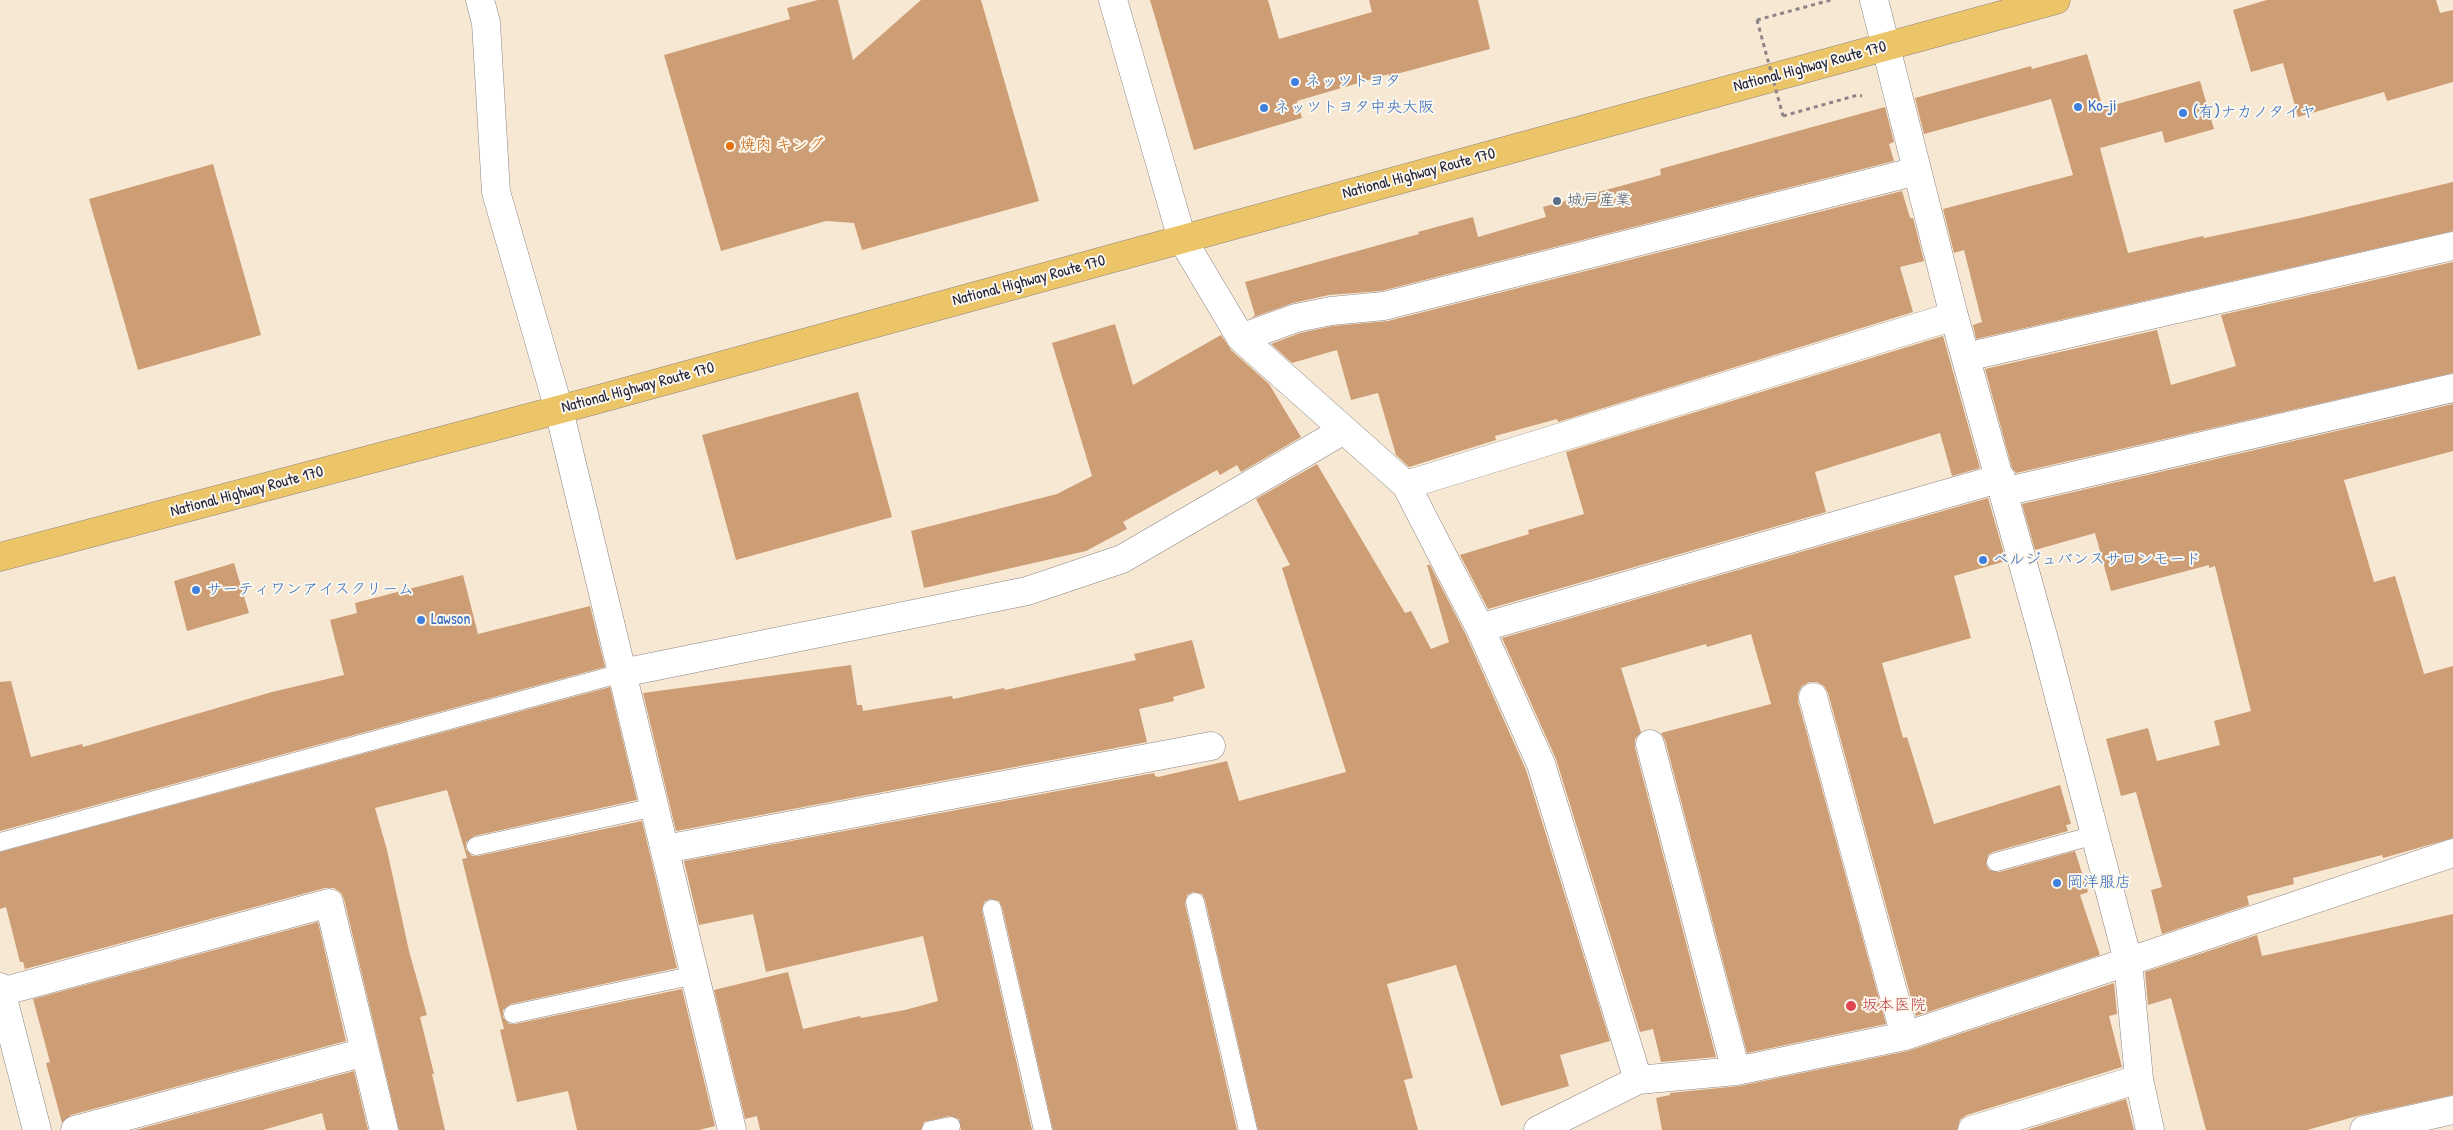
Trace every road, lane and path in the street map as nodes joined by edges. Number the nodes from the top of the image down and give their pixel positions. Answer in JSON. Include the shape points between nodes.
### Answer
{"nodes":[{"id":1,"x":480,"y":0,"type":"edge"},
{"id":2,"x":1113,"y":0,"type":"edge"},
{"id":3,"x":1831,"y":0,"type":"edge"},
{"id":4,"x":1874,"y":0,"type":"edge"},
{"id":5,"x":2056,"y":0,"type":"edge"},
{"id":6,"x":1885,"y":46,"type":"junction"},
{"id":7,"x":1858,"y":95,"type":"dead end"},
{"id":8,"x":1917,"y":171,"type":"junction"},
{"id":9,"x":1182,"y":239,"type":"junction"},
{"id":10,"x":2453,"y":246,"type":"edge"},
{"id":11,"x":1954,"y":316,"type":"junction"},
{"id":12,"x":1241,"y":338,"type":"junction"},
{"id":13,"x":1966,"y":358,"type":"junction"},
{"id":14,"x":2453,"y":388,"type":"edge"},
{"id":15,"x":559,"y":410,"type":"junction"},
{"id":16,"x":1344,"y":430,"type":"junction"},
{"id":17,"x":1406,"y":485,"type":"junction"},
{"id":18,"x":2002,"y":485,"type":"junction"},
{"id":19,"x":0,"y":557,"type":"edge"},
{"id":20,"x":1480,"y":628,"type":"junction"},
{"id":21,"x":622,"y":673,"type":"junction"},
{"id":22,"x":1814,"y":697,"type":"dead end"},
{"id":23,"x":1650,"y":744,"type":"dead end"},
{"id":24,"x":1211,"y":746,"type":"dead end"},
{"id":25,"x":655,"y":807,"type":"junction"},
{"id":26,"x":2095,"y":835,"type":"junction"},
{"id":27,"x":0,"y":842,"type":"edge"},
{"id":28,"x":476,"y":846,"type":"dead end"},
{"id":29,"x":665,"y":849,"type":"junction"},
{"id":30,"x":2453,"y":854,"type":"edge"},
{"id":31,"x":1996,"y":862,"type":"dead end"},
{"id":32,"x":1195,"y":902,"type":"dead end"},
{"id":33,"x":992,"y":909,"type":"dead end"},
{"id":34,"x":2128,"y":961,"type":"junction"},
{"id":35,"x":695,"y":976,"type":"junction"},
{"id":36,"x":1,"y":990,"type":"edge"},
{"id":37,"x":513,"y":1014,"type":"dead end"},
{"id":38,"x":1905,"y":1036,"type":"junction"},
{"id":39,"x":365,"y":1052,"type":"junction"},
{"id":40,"x":1736,"y":1071,"type":"junction"},
{"id":41,"x":2139,"y":1079,"type":"junction"},
{"id":42,"x":1638,"y":1080,"type":"junction"},
{"id":43,"x":2453,"y":1110,"type":"edge"},
{"id":44,"x":2006,"y":1125,"type":"edge"},
{"id":45,"x":951,"y":1126,"type":"dead end"},
{"id":46,"x":37,"y":1130,"type":"edge"},
{"id":47,"x":75,"y":1130,"type":"edge"},
{"id":48,"x":384,"y":1130,"type":"edge"},
{"id":49,"x":732,"y":1130,"type":"edge"},
{"id":50,"x":931,"y":1130,"type":"edge"},
{"id":51,"x":1043,"y":1130,"type":"edge"},
{"id":52,"x":1248,"y":1130,"type":"edge"},
{"id":53,"x":1538,"y":1130,"type":"edge"},
{"id":54,"x":1972,"y":1130,"type":"edge"},
{"id":55,"x":2150,"y":1130,"type":"edge"},
{"id":56,"x":2364,"y":1130,"type":"edge"}],
"edges":[{"from":1,"to":15,"type":"street","via":[[486,23],[496,192]]},
{"from":2,"to":9,"type":"street"},
{"from":3,"to":7,"type":"path","bridge":true,"via":[[1757,20],[1783,116]]},
{"from":4,"to":6,"type":"street"},
{"from":5,"to":6,"type":"highway","name":"National Highway Route 170"},
{"from":6,"to":8,"type":"street"},
{"from":6,"to":9,"type":"highway","name":"National Highway Route 170"},
{"from":8,"to":11,"type":"street"},
{"from":8,"to":12,"type":"street","via":[[1384,306],[1296,318]]},
{"from":9,"to":12,"type":"street"},
{"from":9,"to":15,"type":"highway","name":"National Highway Route 170"},
{"from":10,"to":13,"type":"street"},
{"from":11,"to":13,"type":"street"},
{"from":11,"to":17,"type":"street"},
{"from":12,"to":16,"type":"street"},
{"from":13,"to":18,"type":"street"},
{"from":14,"to":18,"type":"street"},
{"from":15,"to":19,"type":"highway","name":"National Highway Route 170"},
{"from":15,"to":21,"type":"street"},
{"from":16,"to":17,"type":"street"},
{"from":16,"to":21,"type":"street","via":[[1122,559],[1027,591]]},
{"from":17,"to":20,"type":"street"},
{"from":18,"to":20,"type":"street"},
{"from":18,"to":26,"type":"street"},
{"from":20,"to":42,"type":"street","via":[[1541,764]]},
{"from":21,"to":25,"type":"street"},
{"from":21,"to":27,"type":"lane"},
{"from":22,"to":38,"type":"street"},
{"from":23,"to":40,"type":"street"},
{"from":24,"to":29,"type":"street"},
{"from":25,"to":28,"type":"lane"},
{"from":25,"to":29,"type":"street"},
{"from":26,"to":31,"type":"lane"},
{"from":26,"to":34,"type":"street"},
{"from":29,"to":35,"type":"street"},
{"from":30,"to":34,"type":"street"},
{"from":32,"to":52,"type":"lane"},
{"from":33,"to":51,"type":"lane"},
{"from":34,"to":38,"type":"street"},
{"from":34,"to":41,"type":"street"},
{"from":35,"to":37,"type":"lane"},
{"from":35,"to":49,"type":"street"},
{"from":36,"to":39,"type":"street","via":[[329,903]]},
{"from":36,"to":46,"type":"street"},
{"from":38,"to":40,"type":"street"},
{"from":39,"to":47,"type":"street"},
{"from":39,"to":48,"type":"street"},
{"from":40,"to":42,"type":"street"},
{"from":41,"to":44,"type":"street"},
{"from":41,"to":55,"type":"street"},
{"from":42,"to":53,"type":"street"},
{"from":43,"to":56,"type":"street"},
{"from":44,"to":54,"type":"street"},
{"from":45,"to":50,"type":"lane"}]}
